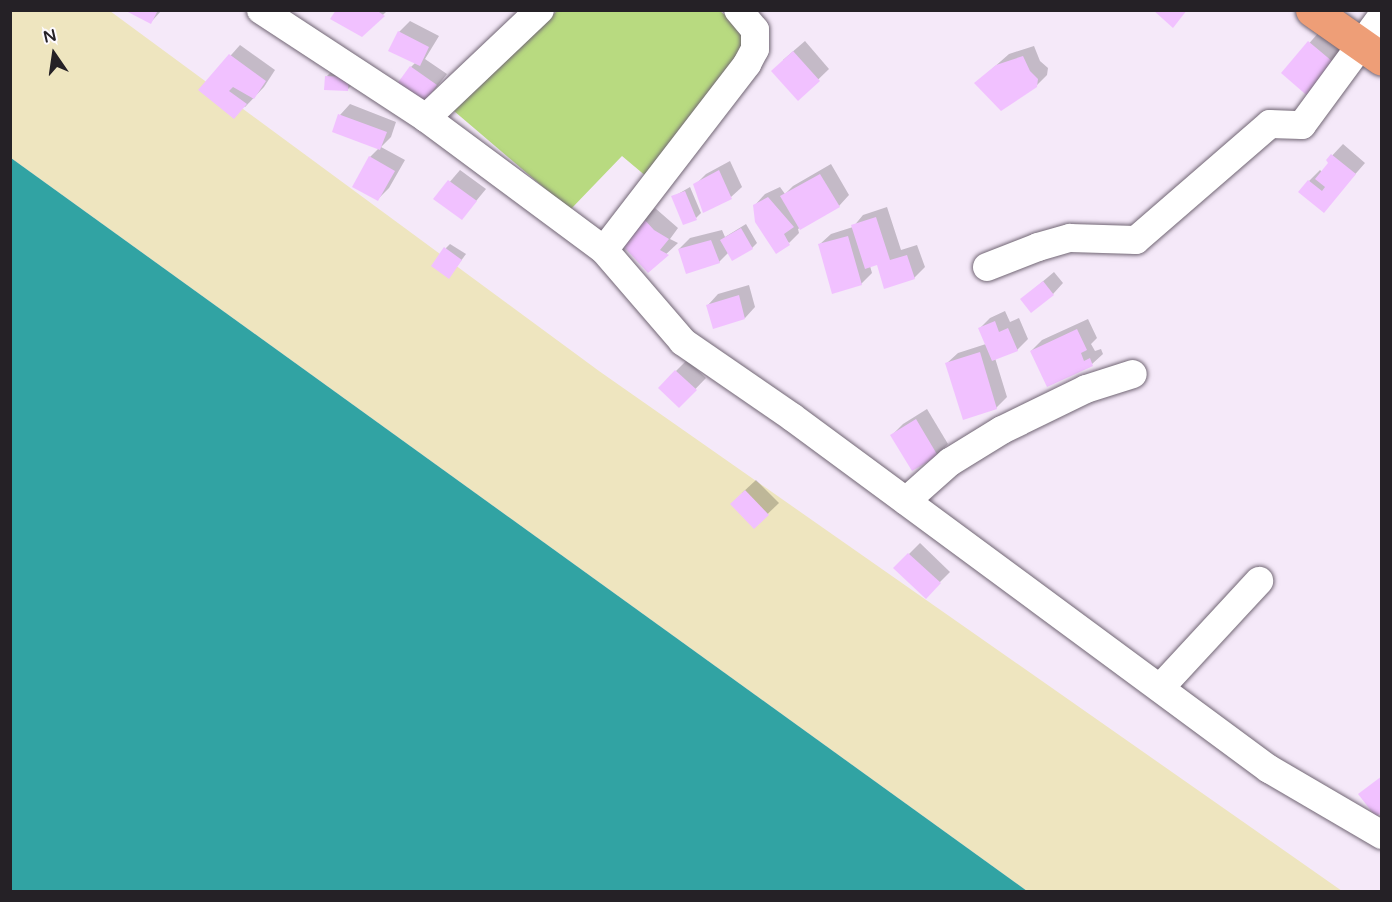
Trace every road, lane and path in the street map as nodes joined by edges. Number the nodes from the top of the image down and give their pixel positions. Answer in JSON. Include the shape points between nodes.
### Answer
{"nodes":[{"id":1,"x":261,"y":10,"type":"edge"},
{"id":2,"x":540,"y":10,"type":"edge"},
{"id":3,"x":738,"y":10,"type":"edge"},
{"id":4,"x":1312,"y":10,"type":"edge"},
{"id":5,"x":1382,"y":16,"type":"edge"},
{"id":6,"x":1372,"y":51,"type":"edge"},
{"id":7,"x":426,"y":118,"type":"junction"},
{"id":8,"x":604,"y":250,"type":"junction"},
{"id":9,"x":987,"y":267,"type":"dead end"},
{"id":10,"x":1132,"y":374,"type":"dead end"},
{"id":11,"x":906,"y":501,"type":"junction"},
{"id":12,"x":1259,"y":581,"type":"dead end"},
{"id":13,"x":1160,"y":688,"type":"junction"},
{"id":14,"x":1382,"y":835,"type":"edge"}],
"edges":[{"from":1,"to":7,"type":"street"},
{"from":2,"to":7,"type":"street"},
{"from":3,"to":8,"type":"street","via":[[755,30],[755,49],[747,64]]},
{"from":4,"to":6,"type":"main road"},
{"from":5,"to":6,"type":"street"},
{"from":6,"to":9,"type":"street","via":[[1302,125],[1270,124],[1137,240],[1070,238]]},
{"from":7,"to":8,"type":"street"},
{"from":8,"to":11,"type":"street","via":[[683,342]]},
{"from":10,"to":11,"type":"street","via":[[1086,389],[1002,430],[950,462]]},
{"from":11,"to":13,"type":"street"},
{"from":12,"to":13,"type":"street"},
{"from":13,"to":14,"type":"street","via":[[1269,769]]}]}
